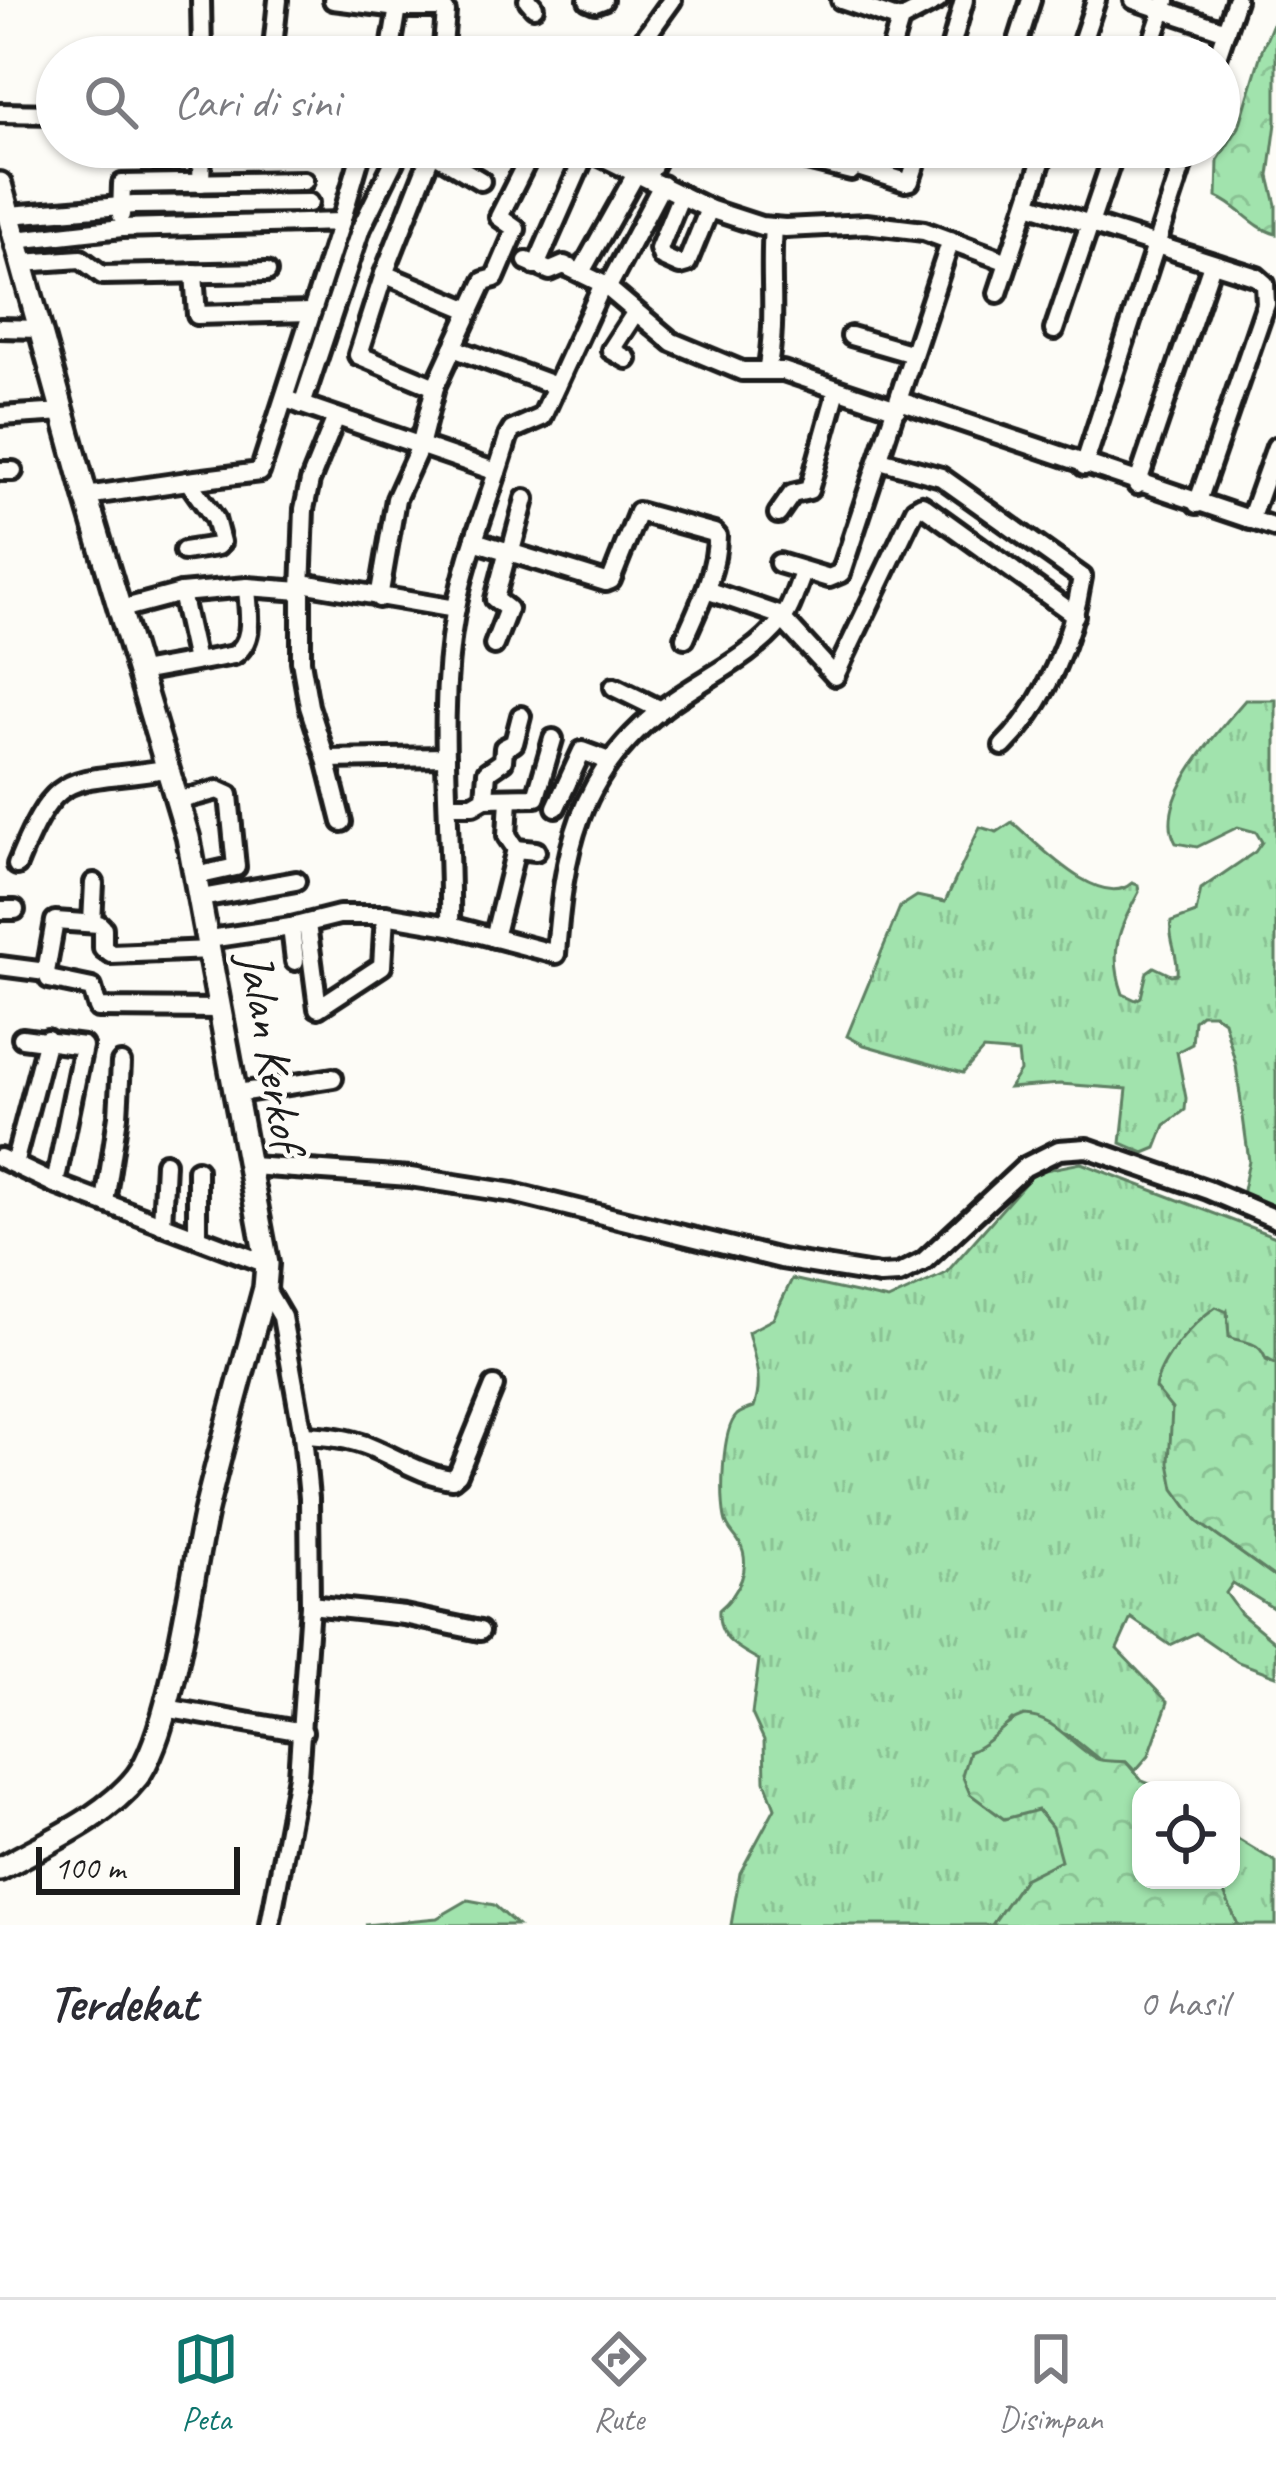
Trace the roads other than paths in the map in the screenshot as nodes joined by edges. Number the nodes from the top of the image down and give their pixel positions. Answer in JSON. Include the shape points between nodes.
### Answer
{"nodes":[{"id":1,"x":201,"y":0,"type":"edge"},
{"id":2,"x":278,"y":0,"type":"edge"},
{"id":3,"x":338,"y":0,"type":"edge"},
{"id":4,"x":588,"y":0,"type":"edge"},
{"id":5,"x":603,"y":0,"type":"edge"},
{"id":6,"x":672,"y":0,"type":"edge"},
{"id":7,"x":841,"y":0,"type":"edge"},
{"id":8,"x":938,"y":0,"type":"edge"},
{"id":9,"x":964,"y":0,"type":"edge"},
{"id":10,"x":1031,"y":0,"type":"edge"},
{"id":11,"x":1096,"y":0,"type":"edge"},
{"id":12,"x":1134,"y":0,"type":"edge"},
{"id":13,"x":1235,"y":0,"type":"edge"},
{"id":14,"x":399,"y":4,"type":"edge"},
{"id":15,"x":1165,"y":4,"type":"edge"},
{"id":16,"x":891,"y":11,"type":"edge"},
{"id":17,"x":1226,"y":31,"type":"junction"},
{"id":18,"x":202,"y":36,"type":"edge"},
{"id":19,"x":274,"y":36,"type":"edge"},
{"id":20,"x":393,"y":36,"type":"edge"},
{"id":21,"x":443,"y":36,"type":"edge"},
{"id":22,"x":646,"y":36,"type":"edge"},
{"id":23,"x":954,"y":36,"type":"edge"},
{"id":24,"x":1019,"y":36,"type":"edge"},
{"id":25,"x":1084,"y":36,"type":"edge"},
{"id":26,"x":1154,"y":36,"type":"edge"},
{"id":27,"x":1224,"y":36,"type":"edge"},
{"id":28,"x":0,"y":113,"type":"edge"},
{"id":29,"x":36,"y":114,"type":"edge"},
{"id":30,"x":201,"y":168,"type":"edge"},
{"id":31,"x":357,"y":168,"type":"edge"},
{"id":32,"x":390,"y":168,"type":"edge"},
{"id":33,"x":426,"y":168,"type":"edge"},
{"id":34,"x":461,"y":168,"type":"edge"},
{"id":35,"x":524,"y":168,"type":"edge"},
{"id":36,"x":576,"y":168,"type":"edge"},
{"id":37,"x":628,"y":168,"type":"edge"},
{"id":38,"x":654,"y":168,"type":"edge"},
{"id":39,"x":861,"y":168,"type":"edge"},
{"id":40,"x":914,"y":168,"type":"edge"},
{"id":41,"x":1039,"y":168,"type":"edge"},
{"id":42,"x":1109,"y":168,"type":"edge"},
{"id":43,"x":1181,"y":168,"type":"edge"},
{"id":44,"x":649,"y":178,"type":"junction"},
{"id":45,"x":481,"y":181,"type":"dead end"},
{"id":46,"x":200,"y":183,"type":"junction"},
{"id":47,"x":0,"y":184,"type":"edge"},
{"id":48,"x":681,"y":195,"type":"junction"},
{"id":49,"x":289,"y":202,"type":"junction"},
{"id":50,"x":309,"y":203,"type":"dead end"},
{"id":51,"x":1028,"y":203,"type":"junction"},
{"id":52,"x":120,"y":206,"type":"junction"},
{"id":53,"x":709,"y":209,"type":"junction"},
{"id":54,"x":9,"y":214,"type":"junction"},
{"id":55,"x":341,"y":223,"type":"junction"},
{"id":56,"x":1089,"y":225,"type":"junction"},
{"id":57,"x":773,"y":227,"type":"junction"},
{"id":58,"x":122,"y":228,"type":"junction"},
{"id":59,"x":951,"y":239,"type":"junction"},
{"id":60,"x":16,"y":240,"type":"junction"},
{"id":61,"x":1155,"y":245,"type":"junction"},
{"id":62,"x":1008,"y":262,"type":"junction"},
{"id":63,"x":22,"y":263,"type":"junction"},
{"id":64,"x":1212,"y":264,"type":"junction"},
{"id":65,"x":267,"y":272,"type":"dead end"},
{"id":66,"x":581,"y":272,"type":"junction"},
{"id":67,"x":194,"y":273,"type":"junction"},
{"id":68,"x":384,"y":274,"type":"junction"},
{"id":69,"x":605,"y":285,"type":"junction"},
{"id":70,"x":998,"y":293,"type":"dead end"},
{"id":71,"x":1271,"y":306,"type":"edge"},
{"id":72,"x":470,"y":310,"type":"junction"},
{"id":73,"x":311,"y":312,"type":"junction"},
{"id":74,"x":635,"y":313,"type":"junction"},
{"id":75,"x":0,"y":328,"type":"edge"},
{"id":76,"x":39,"y":328,"type":"junction"},
{"id":77,"x":1054,"y":330,"type":"dead end"},
{"id":78,"x":851,"y":336,"type":"dead end"},
{"id":79,"x":453,"y":348,"type":"junction"},
{"id":80,"x":914,"y":354,"type":"junction"},
{"id":81,"x":627,"y":359,"type":"dead end"},
{"id":82,"x":767,"y":371,"type":"junction"},
{"id":83,"x":556,"y":386,"type":"junction"},
{"id":84,"x":436,"y":387,"type":"junction"},
{"id":85,"x":837,"y":390,"type":"junction"},
{"id":86,"x":293,"y":402,"type":"junction"},
{"id":87,"x":898,"y":405,"type":"junction"},
{"id":88,"x":64,"y":412,"type":"junction"},
{"id":89,"x":0,"y":416,"type":"edge"},
{"id":90,"x":336,"y":417,"type":"junction"},
{"id":91,"x":420,"y":446,"type":"junction"},
{"id":92,"x":1276,"y":447,"type":"edge"},
{"id":93,"x":880,"y":460,"type":"junction"},
{"id":94,"x":1084,"y":466,"type":"junction"},
{"id":95,"x":497,"y":472,"type":"junction"},
{"id":96,"x":188,"y":481,"type":"junction"},
{"id":97,"x":1138,"y":484,"type":"junction"},
{"id":98,"x":86,"y":496,"type":"junction"},
{"id":99,"x":525,"y":499,"type":"dead end"},
{"id":100,"x":1197,"y":504,"type":"junction"},
{"id":101,"x":778,"y":514,"type":"dead end"},
{"id":102,"x":1250,"y":520,"type":"junction"},
{"id":103,"x":1276,"y":528,"type":"edge"},
{"id":104,"x":474,"y":541,"type":"junction"},
{"id":105,"x":509,"y":550,"type":"junction"},
{"id":106,"x":184,"y":551,"type":"dead end"},
{"id":107,"x":779,"y":563,"type":"dead end"},
{"id":108,"x":804,"y":571,"type":"junction"},
{"id":109,"x":248,"y":587,"type":"junction"},
{"id":110,"x":302,"y":587,"type":"junction"},
{"id":111,"x":706,"y":590,"type":"junction"},
{"id":112,"x":181,"y":593,"type":"junction"},
{"id":113,"x":379,"y":598,"type":"junction"},
{"id":114,"x":121,"y":609,"type":"junction"},
{"id":115,"x":456,"y":609,"type":"junction"},
{"id":116,"x":1075,"y":615,"type":"junction"},
{"id":117,"x":782,"y":621,"type":"junction"},
{"id":118,"x":686,"y":638,"type":"dead end"},
{"id":119,"x":494,"y":645,"type":"dead end"},
{"id":120,"x":196,"y":661,"type":"junction"},
{"id":121,"x":140,"y":672,"type":"junction"},
{"id":122,"x":614,"y":687,"type":"dead end"},
{"id":123,"x":661,"y":710,"type":"junction"},
{"id":124,"x":521,"y":716,"type":"dead end"},
{"id":125,"x":554,"y":739,"type":"dead end"},
{"id":126,"x":1003,"y":746,"type":"dead end"},
{"id":127,"x":446,"y":758,"type":"junction"},
{"id":128,"x":326,"y":759,"type":"junction"},
{"id":129,"x":609,"y":761,"type":"junction"},
{"id":130,"x":165,"y":770,"type":"junction"},
{"id":131,"x":485,"y":798,"type":"junction"},
{"id":132,"x":508,"y":798,"type":"junction"},
{"id":133,"x":176,"y":801,"type":"junction"},
{"id":134,"x":449,"y":806,"type":"junction"},
{"id":135,"x":556,"y":807,"type":"dead end"},
{"id":136,"x":341,"y":821,"type":"dead end"},
{"id":137,"x":516,"y":849,"type":"junction"},
{"id":138,"x":536,"y":850,"type":"dead end"},
{"id":139,"x":17,"y":866,"type":"dead end"},
{"id":140,"x":296,"y":881,"type":"dead end"},
{"id":141,"x":94,"y":883,"type":"dead end"},
{"id":142,"x":199,"y":887,"type":"junction"},
{"id":143,"x":386,"y":915,"type":"junction"},
{"id":144,"x":92,"y":923,"type":"junction"},
{"id":145,"x":299,"y":926,"type":"junction"},
{"id":146,"x":450,"y":926,"type":"junction"},
{"id":147,"x":494,"y":938,"type":"junction"},
{"id":148,"x":210,"y":945,"type":"junction"},
{"id":149,"x":295,"y":961,"type":"dead end"},
{"id":150,"x":0,"y":966,"type":"edge"},
{"id":151,"x":46,"y":972,"type":"junction"},
{"id":152,"x":221,"y":1010,"type":"junction"},
{"id":153,"x":22,"y":1038,"type":"dead end"},
{"id":154,"x":46,"y":1039,"type":"junction"},
{"id":155,"x":121,"y":1064,"type":"dead end"},
{"id":156,"x":332,"y":1078,"type":"dead end"},
{"id":157,"x":238,"y":1093,"type":"junction"},
{"id":158,"x":5,"y":1163,"type":"edge"},
{"id":159,"x":165,"y":1163,"type":"dead end"},
{"id":160,"x":251,"y":1166,"type":"junction"},
{"id":161,"x":197,"y":1170,"type":"dead end"},
{"id":162,"x":55,"y":1184,"type":"junction"},
{"id":163,"x":105,"y":1202,"type":"junction"},
{"id":164,"x":1276,"y":1219,"type":"edge"},
{"id":165,"x":162,"y":1225,"type":"junction"},
{"id":166,"x":197,"y":1237,"type":"junction"},
{"id":167,"x":267,"y":1264,"type":"junction"},
{"id":168,"x":265,"y":1288,"type":"junction"},
{"id":169,"x":494,"y":1386,"type":"dead end"},
{"id":170,"x":303,"y":1435,"type":"junction"},
{"id":171,"x":310,"y":1605,"type":"junction"},
{"id":172,"x":480,"y":1631,"type":"dead end"},
{"id":173,"x":165,"y":1708,"type":"junction"},
{"id":174,"x":302,"y":1732,"type":"junction"},
{"id":175,"x":0,"y":1868,"type":"edge"},
{"id":176,"x":271,"y":1925,"type":"edge"}],
"edges":[{"from":1,"to":18,"type":"street"},
{"from":2,"to":19,"type":"street"},
{"from":3,"to":14,"type":"street"},
{"from":4,"to":5,"type":"street"},
{"from":6,"to":22,"type":"street"},
{"from":7,"to":16,"type":"street"},
{"from":8,"to":16,"type":"street"},
{"from":9,"to":23,"type":"street"},
{"from":10,"to":24,"type":"street"},
{"from":11,"to":25,"type":"street"},
{"from":12,"to":15,"type":"street"},
{"from":13,"to":17,"type":"street"},
{"from":14,"to":20,"type":"street"},
{"from":14,"to":21,"type":"street","via":[[445,9]]},
{"from":15,"to":17,"type":"street"},
{"from":15,"to":26,"type":"street"},
{"from":17,"to":27,"type":"street"},
{"from":28,"to":29,"type":"street"},
{"from":30,"to":46,"type":"street"},
{"from":31,"to":55,"type":"street"},
{"from":32,"to":86,"type":"street"},
{"from":33,"to":68,"type":"street"},
{"from":34,"to":45,"type":"street"},
{"from":35,"to":72,"type":"street","via":[[500,217],[516,229]]},
{"from":36,"to":66,"type":"street","via":[[532,264]]},
{"from":37,"to":44,"type":"street"},
{"from":38,"to":44,"type":"street"},
{"from":39,"to":40,"type":"street","via":[[906,182]]},
{"from":41,"to":51,"type":"street"},
{"from":42,"to":56,"type":"street"},
{"from":43,"to":61,"type":"street"},
{"from":44,"to":48,"type":"street"},
{"from":44,"to":66,"type":"street"},
{"from":44,"to":69,"type":"street"},
{"from":46,"to":49,"type":"street","via":[[297,181]]},
{"from":46,"to":52,"type":"street","via":[[122,184]]},
{"from":47,"to":54,"type":"main road","name":"Jalan Kerkof"},
{"from":48,"to":53,"type":"street"},
{"from":48,"to":53,"type":"street","via":[[662,257],[687,262]]},
{"from":49,"to":50,"type":"street"},
{"from":49,"to":52,"type":"street"},
{"from":51,"to":56,"type":"street"},
{"from":51,"to":62,"type":"street"},
{"from":52,"to":54,"type":"street"},
{"from":52,"to":58,"type":"street"},
{"from":53,"to":57,"type":"street"},
{"from":54,"to":60,"type":"main road","name":"Jalan Kerkof"},
{"from":55,"to":58,"type":"street"},
{"from":55,"to":73,"type":"street"},
{"from":56,"to":61,"type":"street"},
{"from":56,"to":77,"type":"street"},
{"from":57,"to":59,"type":"street","via":[[866,224]]},
{"from":57,"to":82,"type":"street"},
{"from":58,"to":60,"type":"street"},
{"from":59,"to":62,"type":"street"},
{"from":59,"to":80,"type":"street"},
{"from":60,"to":63,"type":"main road","name":"Jalan Kerkof"},
{"from":61,"to":64,"type":"street"},
{"from":61,"to":94,"type":"street"},
{"from":62,"to":70,"type":"street"},
{"from":63,"to":67,"type":"street","via":[[81,259],[102,274]]},
{"from":63,"to":76,"type":"main road","name":"Jalan Kerkof"},
{"from":64,"to":71,"type":"street","via":[[1263,280]]},
{"from":64,"to":97,"type":"street"},
{"from":65,"to":67,"type":"street"},
{"from":66,"to":69,"type":"street"},
{"from":67,"to":73,"type":"street","via":[[197,315]]},
{"from":68,"to":72,"type":"street"},
{"from":68,"to":84,"type":"street","via":[[358,356]]},
{"from":69,"to":74,"type":"street"},
{"from":69,"to":83,"type":"street"},
{"from":71,"to":100,"type":"street"},
{"from":72,"to":79,"type":"street"},
{"from":73,"to":86,"type":"street"},
{"from":74,"to":81,"type":"street","via":[[611,350]]},
{"from":74,"to":82,"type":"street","via":[[672,342],[742,371]]},
{"from":75,"to":76,"type":"street"},
{"from":76,"to":88,"type":"main road","name":"Jalan Kerkof"},
{"from":78,"to":80,"type":"street"},
{"from":79,"to":83,"type":"street"},
{"from":79,"to":84,"type":"street"},
{"from":80,"to":87,"type":"street"},
{"from":82,"to":85,"type":"street"},
{"from":83,"to":95,"type":"street","via":[[542,417],[512,430]]},
{"from":84,"to":91,"type":"street"},
{"from":85,"to":87,"type":"street"},
{"from":85,"to":101,"type":"street","via":[[809,490],[792,494]]},
{"from":86,"to":90,"type":"street"},
{"from":86,"to":96,"type":"street","via":[[260,472]]},
{"from":87,"to":93,"type":"street"},
{"from":87,"to":94,"type":"street"},
{"from":88,"to":89,"type":"street"},
{"from":88,"to":98,"type":"main road","name":"Jalan Kerkof"},
{"from":90,"to":91,"type":"street"},
{"from":90,"to":110,"type":"street","via":[[304,509]]},
{"from":91,"to":95,"type":"street"},
{"from":91,"to":113,"type":"street","via":[[396,499]]},
{"from":92,"to":102,"type":"street"},
{"from":93,"to":108,"type":"street","via":[[841,573]]},
{"from":93,"to":116,"type":"street","via":[[941,477],[1080,574]]},
{"from":94,"to":97,"type":"street"},
{"from":95,"to":104,"type":"street"},
{"from":96,"to":98,"type":"street"},
{"from":96,"to":106,"type":"street","via":[[221,542]]},
{"from":97,"to":100,"type":"street"},
{"from":98,"to":114,"type":"main road","name":"Jalan Kerkof"},
{"from":99,"to":105,"type":"street"},
{"from":100,"to":102,"type":"street"},
{"from":102,"to":103,"type":"street"},
{"from":104,"to":105,"type":"street"},
{"from":104,"to":115,"type":"street"},
{"from":105,"to":111,"type":"street","via":[[608,581],[639,511],[717,534]]},
{"from":105,"to":119,"type":"street","via":[[495,602],[508,609]]},
{"from":107,"to":108,"type":"street"},
{"from":108,"to":117,"type":"street"},
{"from":109,"to":110,"type":"street"},
{"from":109,"to":112,"type":"street"},
{"from":109,"to":120,"type":"street","via":[[244,648]]},
{"from":110,"to":113,"type":"street"},
{"from":110,"to":128,"type":"street","via":[[303,673]]},
{"from":111,"to":117,"type":"street"},
{"from":111,"to":118,"type":"street"},
{"from":112,"to":114,"type":"street"},
{"from":112,"to":120,"type":"street"},
{"from":113,"to":115,"type":"street"},
{"from":114,"to":121,"type":"main road","name":"Jalan Kerkof"},
{"from":115,"to":127,"type":"street"},
{"from":116,"to":117,"type":"street","via":[[918,505],[836,675]]},
{"from":116,"to":126,"type":"street","via":[[1030,714]]},
{"from":117,"to":123,"type":"street"},
{"from":120,"to":121,"type":"street"},
{"from":121,"to":130,"type":"main road","name":"Jalan Kerkof"},
{"from":122,"to":123,"type":"street"},
{"from":123,"to":129,"type":"street"},
{"from":124,"to":131,"type":"street","via":[[514,743],[488,772]]},
{"from":125,"to":132,"type":"street","via":[[538,794]]},
{"from":127,"to":128,"type":"street"},
{"from":127,"to":134,"type":"street"},
{"from":128,"to":136,"type":"street"},
{"from":129,"to":135,"type":"street","via":[[582,751]]},
{"from":129,"to":147,"type":"street","via":[[572,833],[556,954]]},
{"from":130,"to":133,"type":"main road","name":"Jalan Kerkof"},
{"from":130,"to":139,"type":"street","via":[[71,781],[43,806]]},
{"from":131,"to":132,"type":"street"},
{"from":131,"to":134,"type":"street"},
{"from":132,"to":137,"type":"street","via":[[507,836]]},
{"from":133,"to":142,"type":"main road","name":"Jalan Kerkof"},
{"from":133,"to":142,"type":"street","via":[[218,790],[229,795],[236,867]]},
{"from":134,"to":146,"type":"street"},
{"from":137,"to":138,"type":"street"},
{"from":137,"to":147,"type":"street"},
{"from":140,"to":142,"type":"street"},
{"from":141,"to":144,"type":"street"},
{"from":142,"to":148,"type":"main road","name":"Jalan Kerkof"},
{"from":143,"to":145,"type":"street","via":[[346,914]]},
{"from":143,"to":145,"type":"street","via":[[382,966],[318,1008]]},
{"from":143,"to":146,"type":"street"},
{"from":144,"to":148,"type":"street","via":[[104,928],[103,948],[111,954]]},
{"from":144,"to":151,"type":"street","via":[[56,921]]},
{"from":145,"to":148,"type":"street"},
{"from":145,"to":149,"type":"street"},
{"from":146,"to":147,"type":"street"},
{"from":148,"to":152,"type":"main road","name":"Jalan Kerkof"},
{"from":150,"to":151,"type":"street"},
{"from":151,"to":152,"type":"street","via":[[92,988],[98,1008]]},
{"from":152,"to":157,"type":"main road","name":"Jalan Kerkof"},
{"from":153,"to":154,"type":"street"},
{"from":154,"to":158,"type":"street"},
{"from":154,"to":162,"type":"street","via":[[83,1049]]},
{"from":155,"to":163,"type":"street"},
{"from":156,"to":157,"type":"street"},
{"from":157,"to":160,"type":"main road","name":"Jalan Kerkof"},
{"from":158,"to":162,"type":"street"},
{"from":159,"to":165,"type":"street"},
{"from":160,"to":164,"type":"street","via":[[513,1193],[880,1275],[923,1262],[1025,1167],[1076,1148]]},
{"from":160,"to":167,"type":"main road","name":"Jalan Kerkof"},
{"from":161,"to":166,"type":"street"},
{"from":162,"to":163,"type":"street"},
{"from":163,"to":165,"type":"street"},
{"from":165,"to":166,"type":"street"},
{"from":166,"to":167,"type":"street"},
{"from":167,"to":168,"type":"main road","name":"Jalan Kerkof"},
{"from":168,"to":170,"type":"street","via":[[282,1317]]},
{"from":168,"to":173,"type":"main road","name":"Jalan Kerkof"},
{"from":169,"to":170,"type":"street","via":[[449,1480],[367,1445]]},
{"from":170,"to":171,"type":"street"},
{"from":171,"to":172,"type":"street"},
{"from":171,"to":174,"type":"street"},
{"from":173,"to":174,"type":"street"},
{"from":173,"to":175,"type":"main road","name":"Jalan Kerkof","via":[[139,1776],[97,1811]]},
{"from":174,"to":176,"type":"street"}]}
